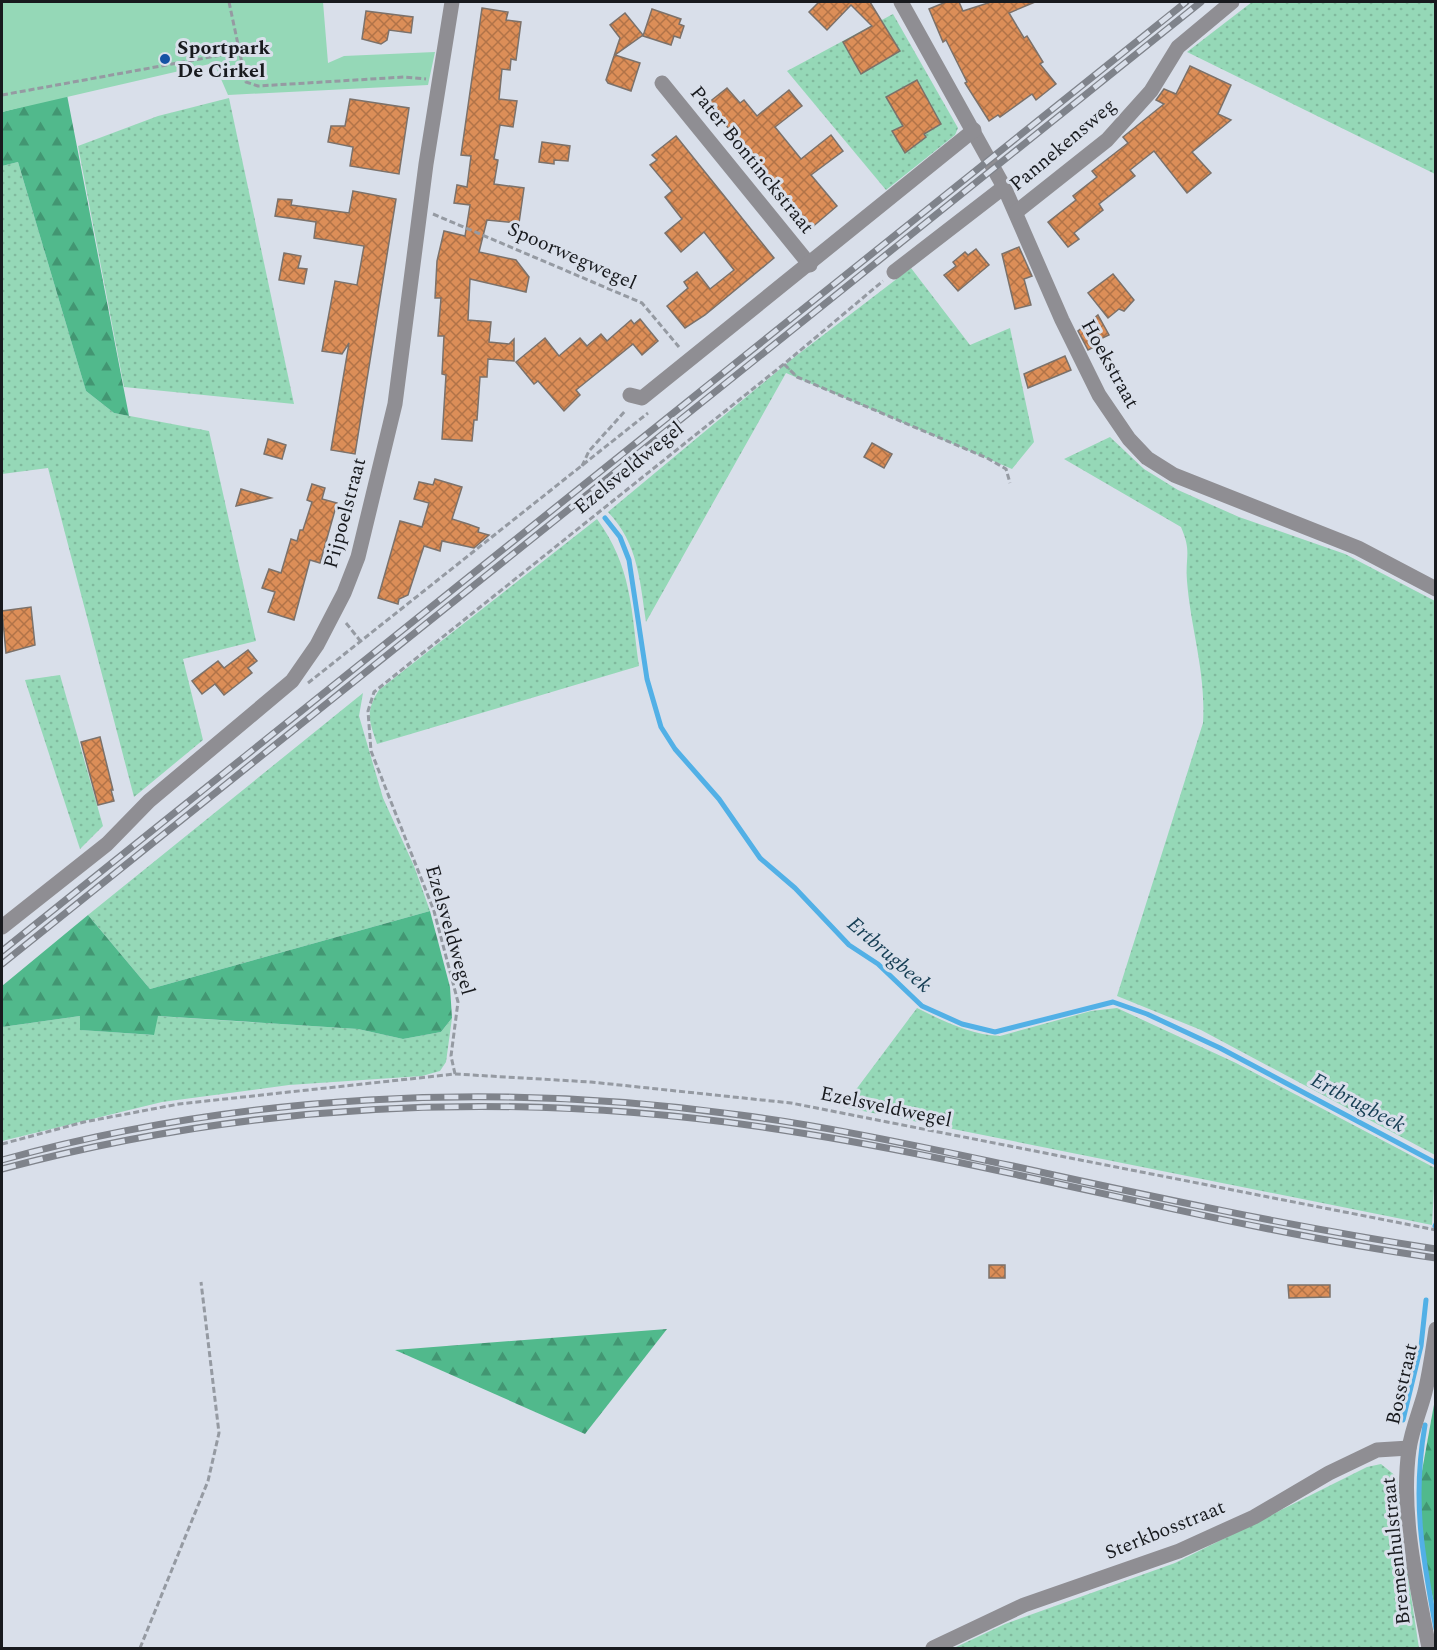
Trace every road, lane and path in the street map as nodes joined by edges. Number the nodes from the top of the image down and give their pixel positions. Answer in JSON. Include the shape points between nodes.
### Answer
{"nodes":[{"id":1,"x":229,"y":2,"type":"edge"},
{"id":2,"x":452,"y":2,"type":"edge"},
{"id":3,"x":901,"y":2,"type":"edge"},
{"id":4,"x":1232,"y":2,"type":"edge"},
{"id":5,"x":238,"y":52,"type":"junction"},
{"id":6,"x":440,"y":81,"type":"junction"},
{"id":7,"x":662,"y":83,"type":"dead end"},
{"id":8,"x":2,"y":96,"type":"edge"},
{"id":9,"x":974,"y":130,"type":"junction"},
{"id":10,"x":1004,"y":187,"type":"junction"},
{"id":11,"x":420,"y":209,"type":"junction"},
{"id":12,"x":1016,"y":212,"type":"junction"},
{"id":13,"x":810,"y":265,"type":"junction"},
{"id":14,"x":894,"y":272,"type":"joint"},
{"id":15,"x":690,"y":360,"type":"junction"},
{"id":16,"x":784,"y":364,"type":"junction"},
{"id":17,"x":634,"y":396,"type":"joint"},
{"id":18,"x":656,"y":407,"type":"dead end"},
{"id":19,"x":581,"y":467,"type":"junction"},
{"id":20,"x":1010,"y":483,"type":"dead end"},
{"id":21,"x":1436,"y":589,"type":"edge"},
{"id":22,"x":335,"y":610,"type":"junction"},
{"id":23,"x":362,"y":643,"type":"junction"},
{"id":24,"x":292,"y":681,"type":"junction"},
{"id":25,"x":2,"y":927,"type":"edge"},
{"id":26,"x":455,"y":1074,"type":"junction"},
{"id":27,"x":2,"y":1144,"type":"edge"},
{"id":28,"x":1436,"y":1230,"type":"edge"},
{"id":29,"x":201,"y":1282,"type":"dead end"},
{"id":30,"x":1436,"y":1329,"type":"edge"},
{"id":31,"x":1409,"y":1448,"type":"junction"},
{"id":32,"x":140,"y":1648,"type":"edge"},
{"id":33,"x":933,"y":1648,"type":"edge"},
{"id":34,"x":1429,"y":1648,"type":"edge"}],
"edges":[{"from":1,"to":5,"type":"path"},
{"from":2,"to":6,"type":"street","name":"Pijpoelstraat"},
{"from":3,"to":9,"type":"street","name":"Hoekstraat"},
{"from":4,"to":12,"type":"street","name":"Pannekensweg","via":[[1178,48],[1151,91],[1107,140]]},
{"from":5,"to":6,"type":"path","via":[[246,82],[258,86],[404,77]]},
{"from":5,"to":8,"type":"path"},
{"from":6,"to":11,"type":"street","name":"Pijpoelstraat"},
{"from":7,"to":13,"type":"street","name":"Pater Bontinckstraat"},
{"from":9,"to":10,"type":"street","name":"Hoekstraat"},
{"from":9,"to":13,"type":"street","name":"Pater Bontinckstraat"},
{"from":10,"to":12,"type":"street","name":"Hoekstraat"},
{"from":10,"to":14,"type":"street"},
{"from":11,"to":15,"type":"path","name":"Spoorwegwegel","via":[[642,303]]},
{"from":11,"to":22,"type":"street","name":"Pijpoelstraat","via":[[395,404],[358,557]]},
{"from":12,"to":21,"type":"street","name":"Hoekstraat","via":[[1099,395],[1147,458],[1204,489],[1358,548]]},
{"from":13,"to":15,"type":"street","name":"Pater Bontinckstraat"},
{"from":14,"to":16,"type":"path","name":"Ezelsveldwegel"},
{"from":15,"to":17,"type":"street","name":"Pater Bontinckstraat","via":[[642,398]]},
{"from":16,"to":20,"type":"path","via":[[797,377],[987,458],[1006,469]]},
{"from":16,"to":26,"type":"path","name":"Ezelsveldwegel","via":[[374,692],[368,711],[371,751],[434,910],[458,1002],[451,1056]]},
{"from":17,"to":19,"type":"path","via":[[589,451]]},
{"from":18,"to":19,"type":"path"},
{"from":19,"to":23,"type":"path"},
{"from":22,"to":23,"type":"path"},
{"from":22,"to":24,"type":"street","name":"Pijpoelstraat"},
{"from":23,"to":24,"type":"path","via":[[313,682]]},
{"from":24,"to":25,"type":"street","name":"Pijpoelstraat","via":[[149,801],[107,843]]},
{"from":26,"to":27,"type":"path","via":[[179,1104],[84,1122]]},
{"from":26,"to":28,"type":"path","name":"Ezelsveldwegel","via":[[591,1082],[791,1103]]},
{"from":29,"to":32,"type":"path","via":[[219,1433],[208,1481]]},
{"from":30,"to":31,"type":"street","name":"Bosstraat"},
{"from":31,"to":33,"type":"street","name":"Sterkbosstraat","via":[[1377,1450],[1254,1517],[1190,1546],[1024,1605]]},
{"from":31,"to":34,"type":"street","name":"Bremenhulstraat","via":[[1408,1510]]}]}
